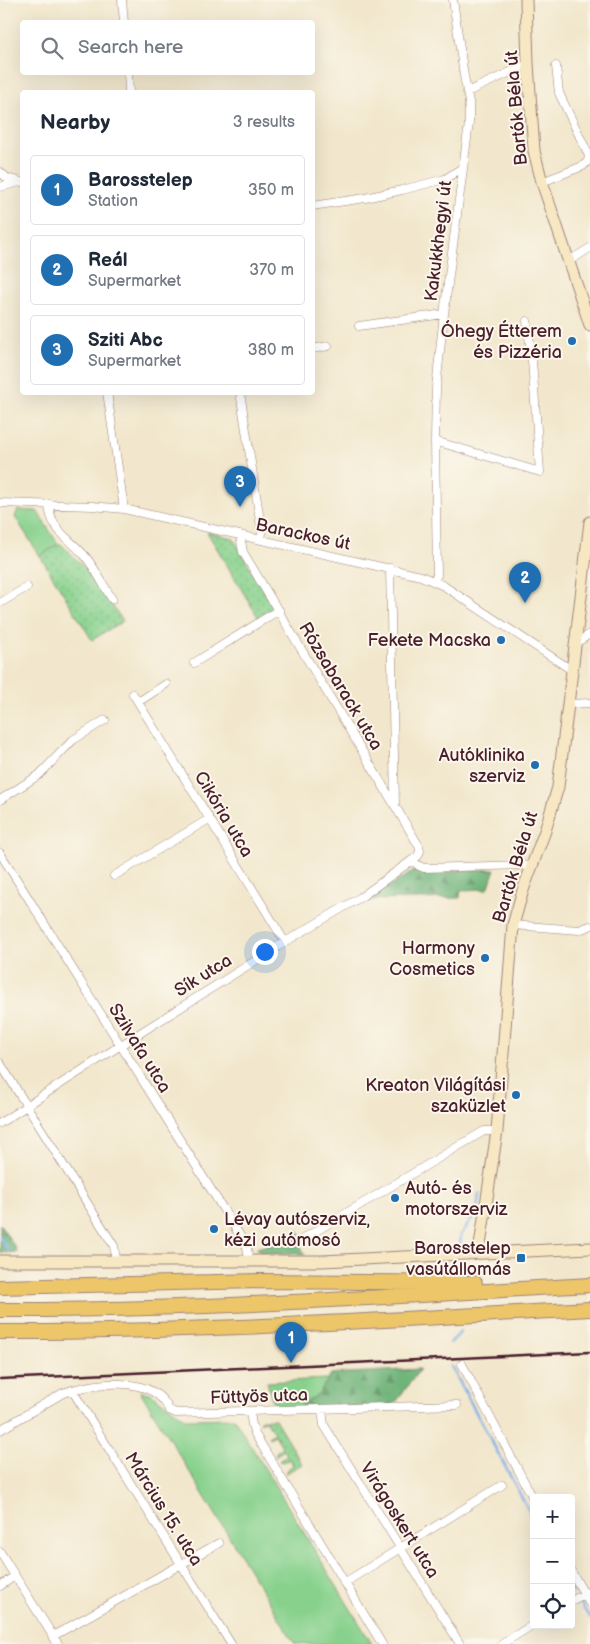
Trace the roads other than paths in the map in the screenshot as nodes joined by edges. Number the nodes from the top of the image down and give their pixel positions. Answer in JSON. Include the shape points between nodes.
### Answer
{"nodes":[{"id":1,"x":122,"y":0,"type":"edge"},
{"id":2,"x":453,"y":0,"type":"edge"},
{"id":3,"x":526,"y":0,"type":"edge"},
{"id":4,"x":124,"y":20,"type":"edge"},
{"id":5,"x":528,"y":64,"type":"junction"},
{"id":6,"x":556,"y":66,"type":"dead end"},
{"id":7,"x":128,"y":75,"type":"edge"},
{"id":8,"x":129,"y":90,"type":"edge"},
{"id":9,"x":467,"y":92,"type":"junction"},
{"id":10,"x":462,"y":168,"type":"junction"},
{"id":11,"x":0,"y":172,"type":"edge"},
{"id":12,"x":20,"y":181,"type":"edge"},
{"id":13,"x":20,"y":182,"type":"edge"},
{"id":14,"x":542,"y":182,"type":"junction"},
{"id":15,"x":0,"y":187,"type":"edge"},
{"id":16,"x":315,"y":206,"type":"edge"},
{"id":17,"x":590,"y":248,"type":"edge"},
{"id":18,"x":569,"y":261,"type":"junction"},
{"id":19,"x":444,"y":314,"type":"junction"},
{"id":20,"x":527,"y":320,"type":"dead end"},
{"id":21,"x":590,"y":325,"type":"edge"},
{"id":22,"x":359,"y":326,"type":"dead end"},
{"id":23,"x":328,"y":346,"type":"dead end"},
{"id":24,"x":315,"y":348,"type":"edge"},
{"id":25,"x":107,"y":395,"type":"edge"},
{"id":26,"x":240,"y":395,"type":"edge"},
{"id":27,"x":435,"y":441,"type":"junction"},
{"id":28,"x":0,"y":503,"type":"edge"},
{"id":29,"x":49,"y":504,"type":"junction"},
{"id":30,"x":124,"y":509,"type":"junction"},
{"id":31,"x":590,"y":522,"type":"edge"},
{"id":32,"x":240,"y":535,"type":"junction"},
{"id":33,"x":261,"y":540,"type":"junction"},
{"id":34,"x":390,"y":568,"type":"junction"},
{"id":35,"x":434,"y":581,"type":"junction"},
{"id":36,"x":27,"y":587,"type":"dead end"},
{"id":37,"x":112,"y":599,"type":"dead end"},
{"id":38,"x":0,"y":603,"type":"edge"},
{"id":39,"x":278,"y":610,"type":"junction"},
{"id":40,"x":590,"y":634,"type":"edge"},
{"id":41,"x":576,"y":643,"type":"junction"},
{"id":42,"x":194,"y":663,"type":"dead end"},
{"id":43,"x":573,"y":671,"type":"junction"},
{"id":44,"x":166,"y":684,"type":"dead end"},
{"id":45,"x":133,"y":694,"type":"dead end"},
{"id":46,"x":138,"y":702,"type":"junction"},
{"id":47,"x":590,"y":703,"type":"edge"},
{"id":48,"x":568,"y":704,"type":"junction"},
{"id":49,"x":105,"y":720,"type":"dead end"},
{"id":50,"x":0,"y":800,"type":"edge"},
{"id":51,"x":394,"y":805,"type":"junction"},
{"id":52,"x":210,"y":819,"type":"junction"},
{"id":53,"x":420,"y":851,"type":"joint"},
{"id":54,"x":0,"y":853,"type":"edge"},
{"id":55,"x":412,"y":860,"type":"junction"},
{"id":56,"x":532,"y":867,"type":"junction"},
{"id":57,"x":114,"y":876,"type":"dead end"},
{"id":58,"x":513,"y":926,"type":"junction"},
{"id":59,"x":590,"y":926,"type":"edge"},
{"id":60,"x":285,"y":942,"type":"junction"},
{"id":61,"x":120,"y":1045,"type":"junction"},
{"id":62,"x":0,"y":1063,"type":"edge"},
{"id":63,"x":27,"y":1106,"type":"junction"},
{"id":64,"x":0,"y":1123,"type":"edge"},
{"id":65,"x":497,"y":1131,"type":"junction"},
{"id":66,"x":301,"y":1240,"type":"dead end"},
{"id":67,"x":590,"y":1248,"type":"edge"},
{"id":68,"x":479,"y":1252,"type":"junction"},
{"id":69,"x":0,"y":1261,"type":"edge"},
{"id":70,"x":116,"y":1261,"type":"junction"},
{"id":71,"x":250,"y":1261,"type":"junction"},
{"id":72,"x":590,"y":1285,"type":"edge"},
{"id":73,"x":0,"y":1287,"type":"edge"},
{"id":74,"x":545,"y":1288,"type":"junction"},
{"id":75,"x":590,"y":1309,"type":"edge"},
{"id":76,"x":0,"y":1310,"type":"edge"},
{"id":77,"x":0,"y":1332,"type":"edge"},
{"id":78,"x":462,"y":1364,"type":"dead end"},
{"id":79,"x":72,"y":1390,"type":"junction"},
{"id":80,"x":457,"y":1405,"type":"dead end"},
{"id":81,"x":322,"y":1410,"type":"junction"},
{"id":82,"x":250,"y":1412,"type":"junction"},
{"id":83,"x":0,"y":1430,"type":"edge"},
{"id":84,"x":502,"y":1485,"type":"dead end"},
{"id":85,"x":531,"y":1494,"type":"edge"},
{"id":86,"x":219,"y":1543,"type":"dead end"},
{"id":87,"x":400,"y":1548,"type":"junction"},
{"id":88,"x":0,"y":1552,"type":"edge"},
{"id":89,"x":182,"y":1564,"type":"junction"},
{"id":90,"x":15,"y":1576,"type":"junction"},
{"id":91,"x":575,"y":1576,"type":"edge"},
{"id":92,"x":344,"y":1583,"type":"junction"},
{"id":93,"x":0,"y":1586,"type":"edge"},
{"id":94,"x":587,"y":1592,"type":"edge"},
{"id":95,"x":575,"y":1599,"type":"edge"},
{"id":96,"x":590,"y":1604,"type":"edge"},
{"id":97,"x":530,"y":1626,"type":"edge"},
{"id":98,"x":53,"y":1636,"type":"junction"},
{"id":99,"x":58,"y":1644,"type":"edge"},
{"id":100,"x":231,"y":1644,"type":"edge"},
{"id":101,"x":382,"y":1644,"type":"edge"},
{"id":102,"x":460,"y":1644,"type":"edge"},
{"id":103,"x":502,"y":1644,"type":"edge"}],
"edges":[{"from":1,"to":4,"type":"street"},
{"from":2,"to":9,"type":"street","name":"Kakukkhegyi út"},
{"from":3,"to":5,"type":"street","name":"Bartók Béla út"},
{"from":5,"to":9,"type":"street"},
{"from":5,"to":14,"type":"street","name":"Bartók Béla út","via":[[534,151]]},
{"from":6,"to":14,"type":"street","via":[[559,93],[589,160],[583,166]]},
{"from":7,"to":8,"type":"street"},
{"from":9,"to":10,"type":"street","name":"Kakukkhegyi út","via":[[469,123]]},
{"from":10,"to":16,"type":"street","via":[[445,179],[402,190]]},
{"from":10,"to":19,"type":"street","name":"Kakukkhegyi út"},
{"from":11,"to":12,"type":"street"},
{"from":13,"to":15,"type":"street"},
{"from":14,"to":18,"type":"street","name":"Bartók Béla út"},
{"from":17,"to":18,"type":"street"},
{"from":18,"to":21,"type":"street","name":"Bartók Béla út"},
{"from":19,"to":22,"type":"street"},
{"from":19,"to":27,"type":"street","name":"Kakukkhegyi út","via":[[436,388]]},
{"from":20,"to":27,"type":"street","via":[[540,472]]},
{"from":23,"to":24,"type":"street"},
{"from":25,"to":30,"type":"street"},
{"from":26,"to":33,"type":"street"},
{"from":27,"to":35,"type":"street","name":"Kakukkhegyi út"},
{"from":28,"to":29,"type":"street","name":"Barackos út"},
{"from":29,"to":30,"type":"street","name":"Barackos út"},
{"from":29,"to":37,"type":"street","via":[[53,523],[85,556]]},
{"from":30,"to":32,"type":"street","name":"Barackos út"},
{"from":31,"to":41,"type":"street","name":"Bartók Béla út"},
{"from":32,"to":33,"type":"street","name":"Barackos út"},
{"from":32,"to":39,"type":"street","name":"Rózsabarack utca","via":[[243,552]]},
{"from":33,"to":34,"type":"street","name":"Barackos út"},
{"from":34,"to":35,"type":"street","name":"Barackos út"},
{"from":34,"to":51,"type":"street"},
{"from":35,"to":43,"type":"street","name":"Barackos út"},
{"from":36,"to":38,"type":"street"},
{"from":39,"to":42,"type":"street"},
{"from":39,"to":51,"type":"street","name":"Rózsabarack utca"},
{"from":40,"to":41,"type":"street"},
{"from":41,"to":43,"type":"street","name":"Bartók Béla út"},
{"from":43,"to":48,"type":"street","name":"Bartók Béla út"},
{"from":44,"to":46,"type":"street"},
{"from":45,"to":46,"type":"street","name":"Cikória utca"},
{"from":46,"to":52,"type":"street","name":"Cikória utca"},
{"from":47,"to":48,"type":"street"},
{"from":48,"to":56,"type":"street","name":"Bartók Béla út","via":[[558,787]]},
{"from":49,"to":50,"type":"street","via":[[73,740],[39,775]]},
{"from":51,"to":53,"type":"street","name":"Rózsabarack utca"},
{"from":52,"to":57,"type":"street"},
{"from":52,"to":60,"type":"street","name":"Cikória utca"},
{"from":53,"to":55,"type":"street","name":"Sík utca"},
{"from":54,"to":61,"type":"street","name":"Szilvafa utca"},
{"from":55,"to":56,"type":"street","via":[[424,868]]},
{"from":55,"to":60,"type":"street","name":"Sík utca","via":[[361,897]]},
{"from":56,"to":58,"type":"street","name":"Bartók Béla út"},
{"from":58,"to":59,"type":"street","via":[[579,930]]},
{"from":58,"to":65,"type":"street","name":"Bartók Béla út"},
{"from":60,"to":61,"type":"street","name":"Sík utca"},
{"from":61,"to":63,"type":"street","name":"Sík utca"},
{"from":61,"to":71,"type":"street","name":"Szilvafa utca","via":[[247,1247]]},
{"from":62,"to":63,"type":"street"},
{"from":63,"to":64,"type":"street","name":"Sík utca"},
{"from":63,"to":70,"type":"street","via":[[114,1246]]},
{"from":65,"to":66,"type":"street","via":[[484,1131]]},
{"from":65,"to":68,"type":"street","name":"Bartók Béla út"},
{"from":67,"to":68,"type":"street"},
{"from":68,"to":71,"type":"street"},
{"from":69,"to":70,"type":"street"},
{"from":70,"to":71,"type":"street"},
{"from":72,"to":74,"type":"highway"},
{"from":73,"to":74,"type":"highway","via":[[338,1281]]},
{"from":74,"to":76,"type":"highway","via":[[188,1306]]},
{"from":75,"to":77,"type":"highway","via":[[274,1326]]},
{"from":78,"to":85,"type":"street"},
{"from":79,"to":82,"type":"street","name":"Füttyös utca","via":[[134,1384],[153,1392],[169,1410],[176,1413]]},
{"from":79,"to":83,"type":"street","name":"Füttyös utca"},
{"from":79,"to":89,"type":"street","name":"Március 15. utca"},
{"from":80,"to":81,"type":"street","name":"Füttyös utca"},
{"from":81,"to":82,"type":"street","name":"Füttyös utca"},
{"from":81,"to":87,"type":"street","name":"Virágoskert utca","via":[[324,1425]]},
{"from":82,"to":92,"type":"street","via":[[255,1434]]},
{"from":84,"to":87,"type":"street"},
{"from":86,"to":89,"type":"street"},
{"from":87,"to":92,"type":"street"},
{"from":87,"to":102,"type":"street","name":"Virágoskert utca"},
{"from":88,"to":90,"type":"street"},
{"from":89,"to":98,"type":"street"},
{"from":89,"to":100,"type":"street","name":"Március 15. utca"},
{"from":90,"to":93,"type":"street"},
{"from":90,"to":98,"type":"street"},
{"from":91,"to":94,"type":"street"},
{"from":92,"to":101,"type":"street"},
{"from":94,"to":95,"type":"street"},
{"from":94,"to":96,"type":"street"},
{"from":97,"to":103,"type":"street"},
{"from":98,"to":99,"type":"street"}]}
